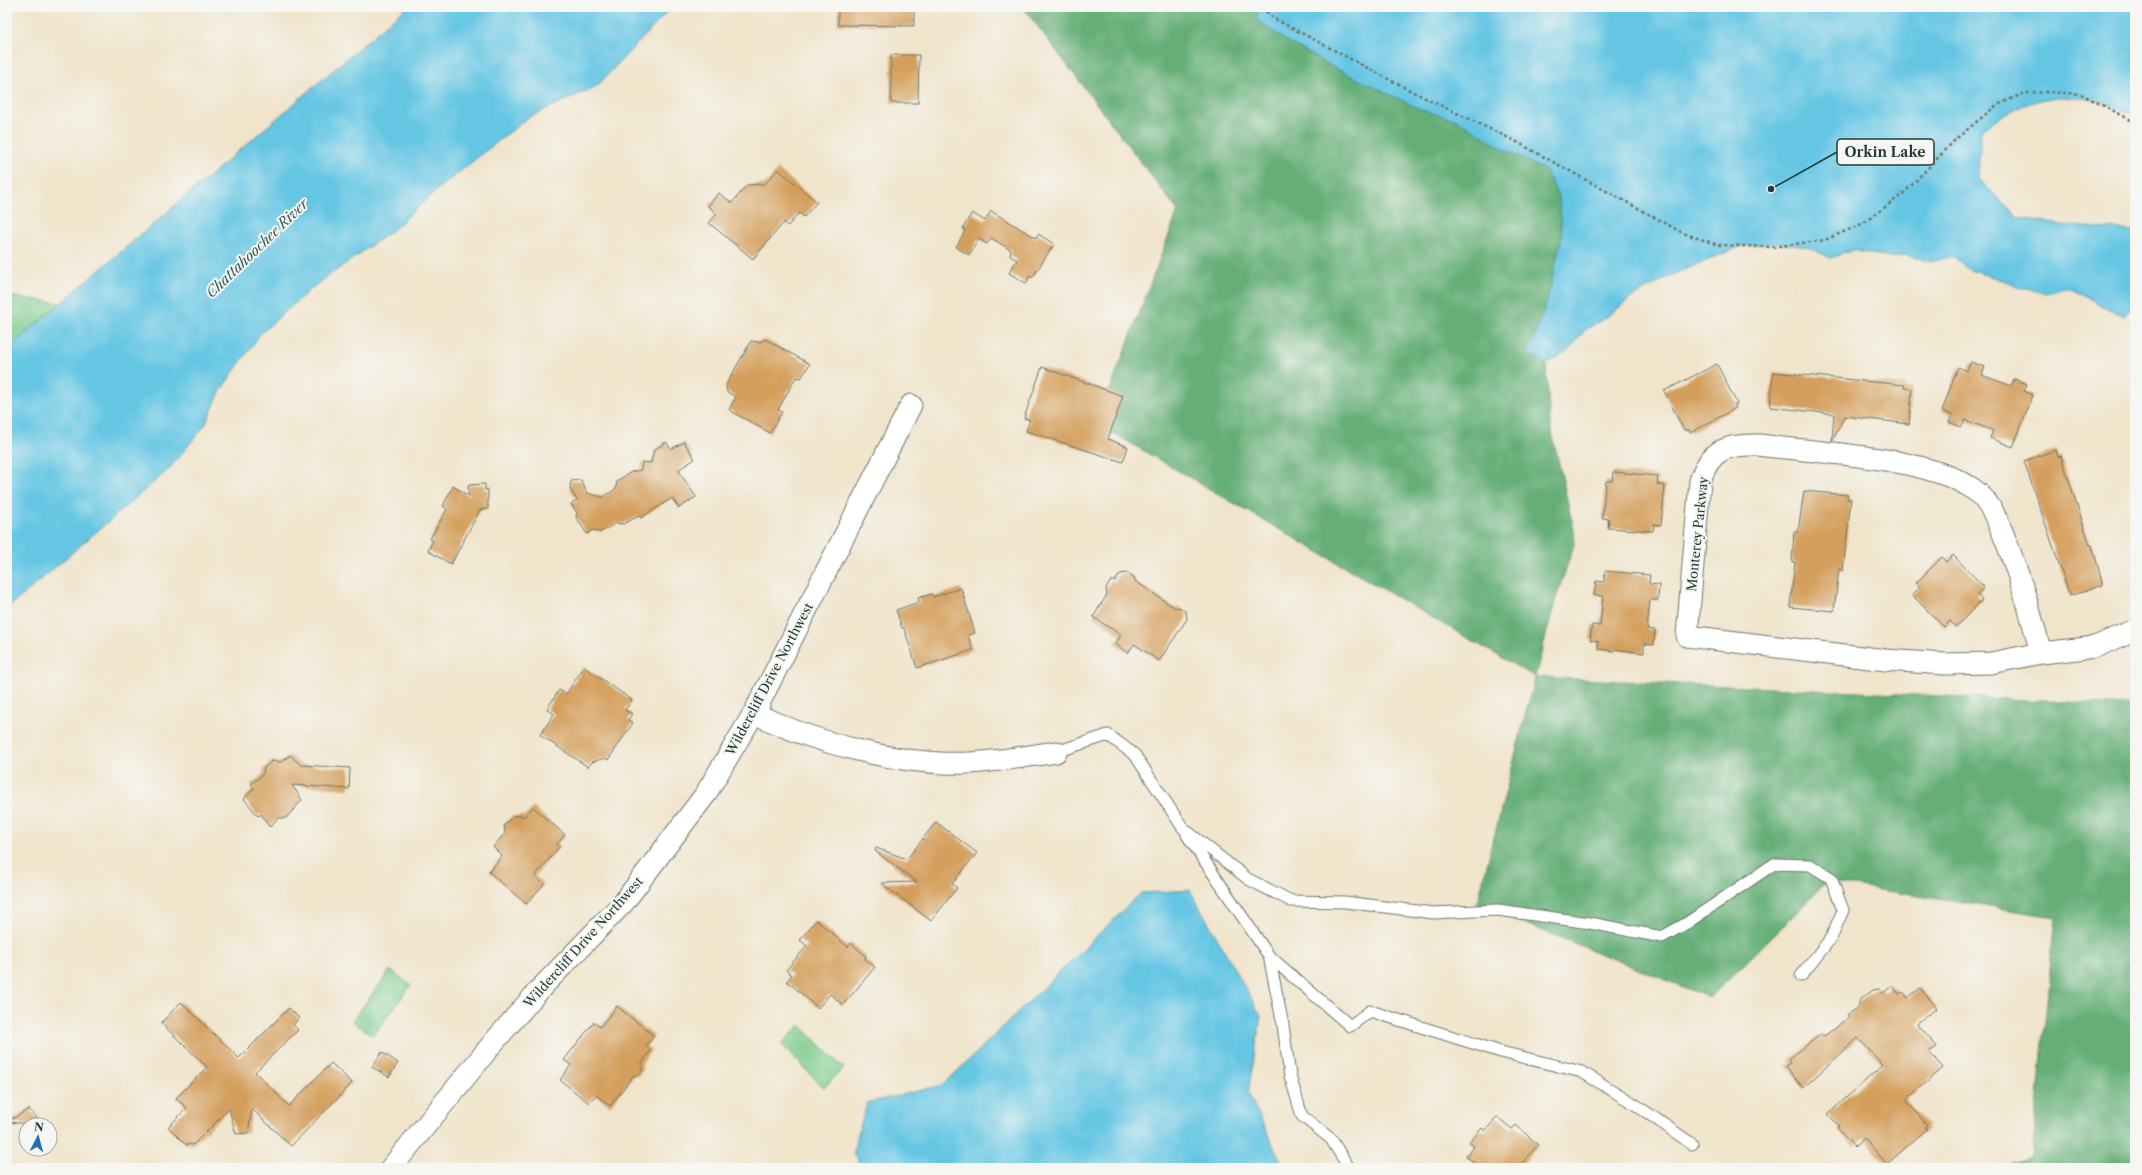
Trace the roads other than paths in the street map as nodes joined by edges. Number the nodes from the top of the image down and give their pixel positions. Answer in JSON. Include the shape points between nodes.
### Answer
{"nodes":[{"id":1,"x":911,"y":405,"type":"dead end"},
{"id":2,"x":2135,"y":630,"type":"edge"},
{"id":3,"x":2041,"y":653,"type":"junction"},
{"id":4,"x":754,"y":713,"type":"junction"},
{"id":5,"x":1056,"y":752,"type":"joint"},
{"id":6,"x":1183,"y":828,"type":"junction"},
{"id":7,"x":1269,"y":956,"type":"junction"},
{"id":8,"x":1800,"y":976,"type":"dead end"},
{"id":9,"x":1692,"y":1144,"type":"dead end"},
{"id":10,"x":391,"y":1168,"type":"edge"},
{"id":11,"x":1349,"y":1168,"type":"edge"}],
"edges":[{"from":1,"to":4,"type":"street","name":"Wildercliff Drive Northwest"},
{"from":2,"to":3,"type":"street","name":"Monterey Parkway","via":[[2095,647]]},
{"from":3,"to":3,"type":"street","name":"Monterey Parkway","via":[[1992,663],[1944,664],[1886,660],[1687,636],[1700,481],[1705,466],[1715,454],[1726,448],[1759,445],[1893,461],[1940,472],[1964,483],[1983,497],[1998,518],[2023,584]]},
{"from":4,"to":5,"type":"street","via":[[784,728],[874,754],[912,761],[968,763]]},
{"from":4,"to":10,"type":"street","name":"Wildercliff Drive Northwest","via":[[706,795],[624,902],[493,1042]]},
{"from":5,"to":6,"type":"lane","via":[[1108,735],[1135,755]]},
{"from":6,"to":7,"type":"lane"},
{"from":6,"to":8,"type":"lane","via":[[1248,879],[1291,900],[1345,902],[1433,913],[1498,910],[1590,923],[1662,937],[1774,864],[1810,865],[1831,878],[1842,910],[1831,938]]},
{"from":7,"to":9,"type":"lane","via":[[1350,1026],[1370,1012],[1501,1052],[1582,1072]]},
{"from":7,"to":11,"type":"lane","via":[[1290,1076],[1302,1116],[1331,1140]]}]}
